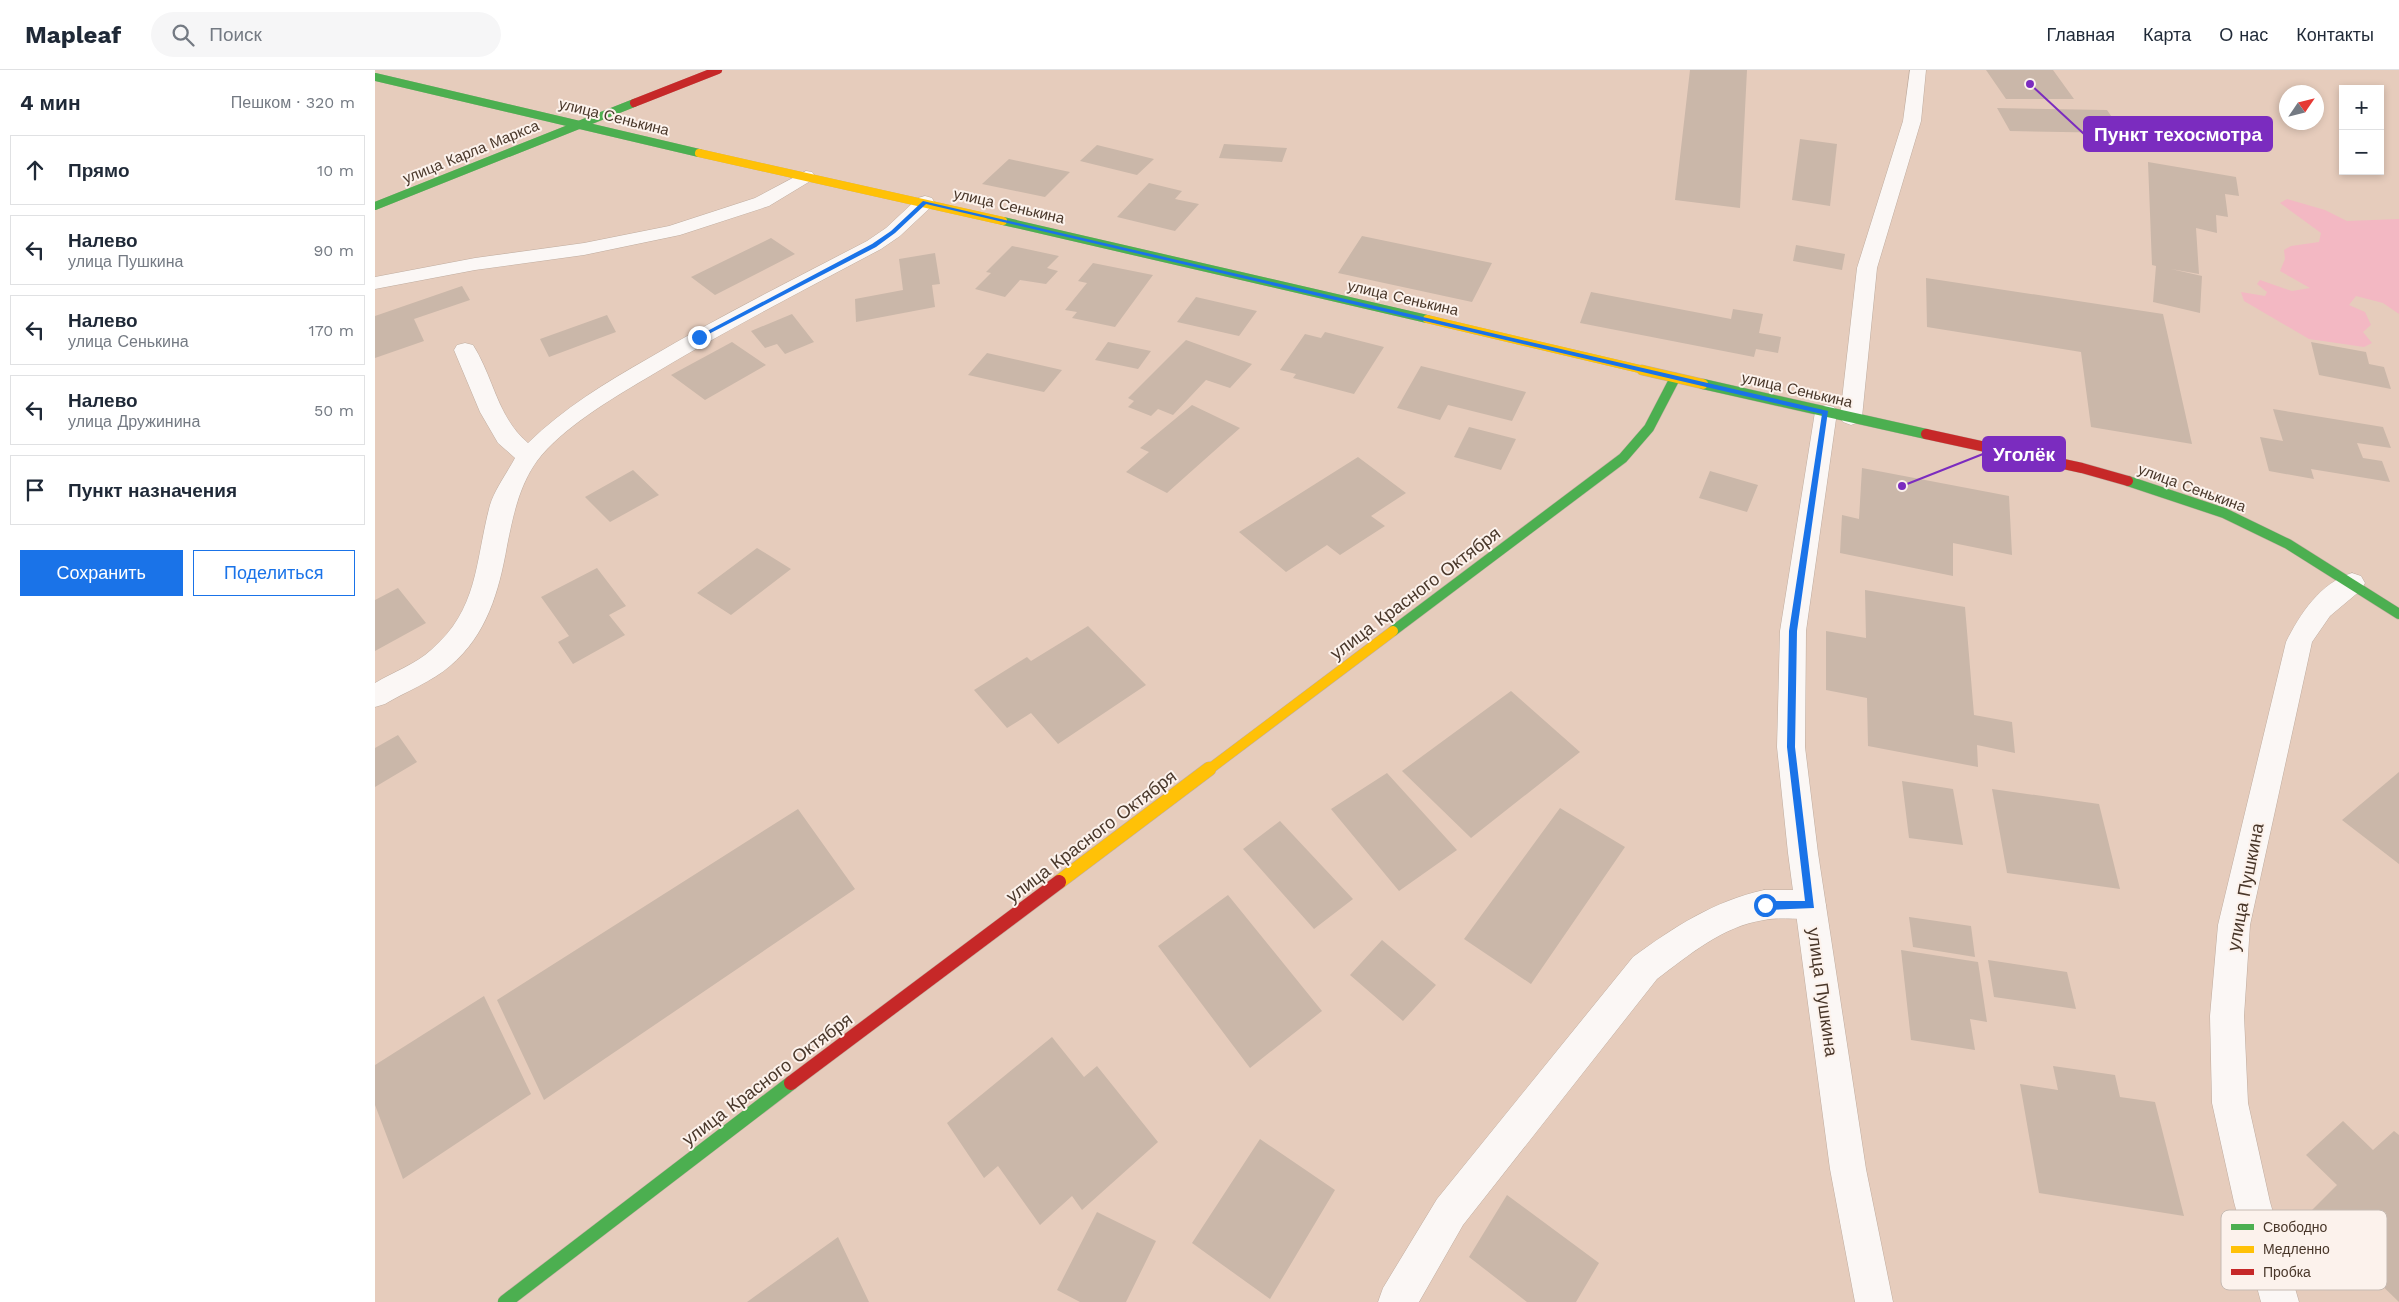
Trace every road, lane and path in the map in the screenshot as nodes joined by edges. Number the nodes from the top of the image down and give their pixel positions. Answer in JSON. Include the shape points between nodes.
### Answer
{"nodes":[{"id":1,"x":718,"y":70,"type":"edge"},
{"id":2,"x":1918,"y":70,"type":"edge"},
{"id":3,"x":375,"y":77,"type":"edge"},
{"id":4,"x":580,"y":125,"type":"junction"},
{"id":5,"x":806,"y":176,"type":"junction"},
{"id":6,"x":925,"y":202,"type":"junction"},
{"id":7,"x":375,"y":206,"type":"edge"},
{"id":8,"x":375,"y":283,"type":"edge"},
{"id":9,"x":465,"y":350,"type":"dead end"},
{"id":10,"x":1675,"y":378,"type":"junction"},
{"id":11,"x":1838,"y":415,"type":"junction"},
{"id":12,"x":528,"y":456,"type":"junction"},
{"id":13,"x":2352,"y":583,"type":"junction"},
{"id":14,"x":2399,"y":614,"type":"edge"},
{"id":15,"x":375,"y":696,"type":"edge"},
{"id":16,"x":1811,"y":905,"type":"junction"},
{"id":17,"x":2254,"y":1210,"type":"edge"},
{"id":18,"x":505,"y":1302,"type":"edge"},
{"id":19,"x":1397,"y":1302,"type":"edge"},
{"id":20,"x":1874,"y":1302,"type":"edge"}],
"edges":[{"from":1,"to":4,"type":"street","name":"улица Карла Маркса"},
{"from":2,"to":11,"type":"street","name":"улица Пушкина","via":[[1912,121],[1867,268]]},
{"from":3,"to":4,"type":"street","name":"улица Сенькина"},
{"from":4,"to":5,"type":"street","name":"улица Сенькина"},
{"from":4,"to":7,"type":"street","name":"улица Карла Маркса"},
{"from":5,"to":6,"type":"street","name":"улица Сенькина"},
{"from":5,"to":8,"type":"street","via":[[762,202],[673,230],[584,249],[475,264]]},
{"from":6,"to":10,"type":"street","name":"улица Сенькина"},
{"from":6,"to":12,"type":"street","via":[[874,245],[699,337],[613,389],[572,416]]},
{"from":9,"to":12,"type":"street","via":[[491,412],[506,437]]},
{"from":10,"to":11,"type":"street","name":"улица Сенькина"},
{"from":10,"to":18,"type":"street","name":"улица Красного Октября","via":[[1651,428],[1634,449],[1611,468],[655,1185]]},
{"from":11,"to":13,"type":"street","name":"улица Сенькина","via":[[2082,468],[2156,489],[2225,513],[2288,544]]},
{"from":11,"to":16,"type":"street","name":"улица Пушкина","via":[[1793,631],[1791,747]]},
{"from":12,"to":15,"type":"street","via":[[503,503],[488,578],[478,611],[466,630],[440,658]]},
{"from":13,"to":14,"type":"street","name":"улица Сенькина"},
{"from":13,"to":17,"type":"street","name":"улица Пушкина","via":[[2324,603],[2309,621],[2299,642],[2234,925],[2227,1016],[2230,1103]]},
{"from":16,"to":19,"type":"street","via":[[1765,905],[1726,914],[1645,968],[1450,1212]]},
{"from":16,"to":20,"type":"street","name":"улица Пушкина","via":[[1847,1169]]}]}
